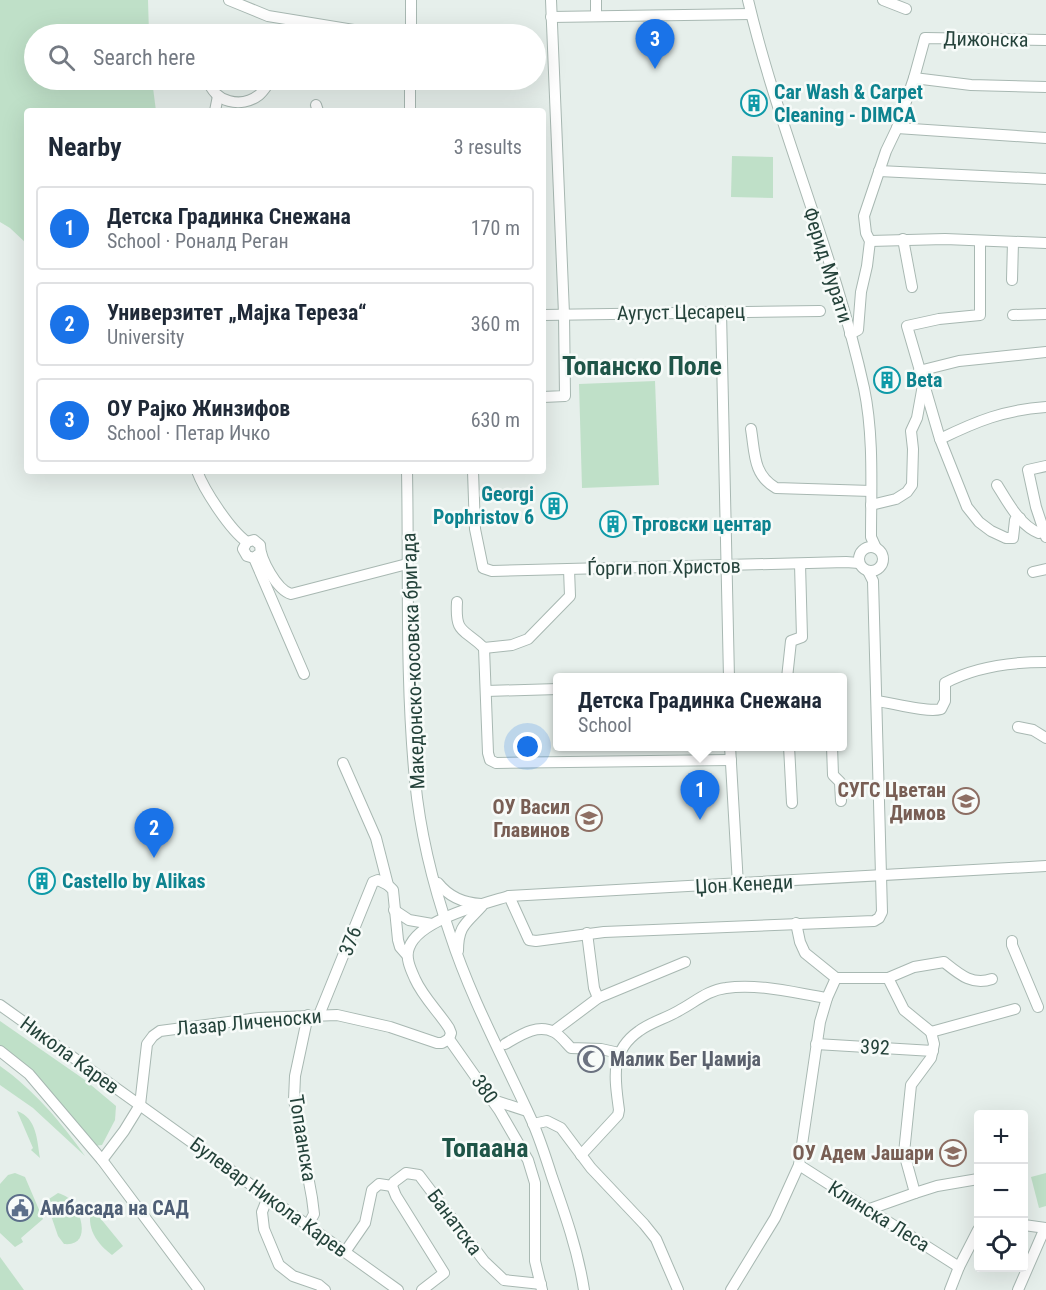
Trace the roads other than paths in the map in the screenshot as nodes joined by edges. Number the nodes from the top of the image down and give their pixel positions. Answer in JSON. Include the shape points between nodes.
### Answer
{"nodes":[{"id":1,"x":229,"y":0,"type":"edge"},
{"id":2,"x":411,"y":0,"type":"edge"},
{"id":3,"x":551,"y":0,"type":"edge"},
{"id":4,"x":596,"y":0,"type":"edge"},
{"id":5,"x":748,"y":0,"type":"edge"},
{"id":6,"x":883,"y":0,"type":"edge"},
{"id":7,"x":906,"y":9,"type":"dead end"},
{"id":8,"x":751,"y":14,"type":"junction"},
{"id":9,"x":596,"y":16,"type":"junction"},
{"id":10,"x":551,"y":17,"type":"junction"},
{"id":11,"x":317,"y":24,"type":"edge"},
{"id":12,"x":411,"y":24,"type":"edge"},
{"id":13,"x":1046,"y":40,"type":"edge"},
{"id":14,"x":914,"y":78,"type":"junction"},
{"id":15,"x":1046,"y":87,"type":"edge"},
{"id":16,"x":213,"y":90,"type":"edge"},
{"id":17,"x":264,"y":90,"type":"edge"},
{"id":18,"x":410,"y":90,"type":"edge"},
{"id":19,"x":218,"y":96,"type":"junction"},
{"id":20,"x":216,"y":108,"type":"edge"},
{"id":21,"x":410,"y":108,"type":"edge"},
{"id":22,"x":897,"y":128,"type":"junction"},
{"id":23,"x":1046,"y":138,"type":"edge"},
{"id":24,"x":879,"y":171,"type":"junction"},
{"id":25,"x":1046,"y":179,"type":"edge"},
{"id":26,"x":903,"y":239,"type":"junction"},
{"id":27,"x":870,"y":241,"type":"junction"},
{"id":28,"x":980,"y":242,"type":"junction"},
{"id":29,"x":1013,"y":242,"type":"junction"},
{"id":30,"x":1046,"y":243,"type":"edge"},
{"id":31,"x":1012,"y":280,"type":"dead end"},
{"id":32,"x":912,"y":287,"type":"dead end"},
{"id":33,"x":820,"y":311,"type":"dead end"},
{"id":34,"x":721,"y":312,"type":"junction"},
{"id":35,"x":564,"y":314,"type":"junction"},
{"id":36,"x":1046,"y":314,"type":"edge"},
{"id":37,"x":546,"y":315,"type":"edge"},
{"id":38,"x":1013,"y":315,"type":"dead end"},
{"id":39,"x":850,"y":334,"type":"junction"},
{"id":40,"x":1046,"y":352,"type":"edge"},
{"id":41,"x":921,"y":375,"type":"junction"},
{"id":42,"x":546,"y":397,"type":"edge"},
{"id":43,"x":1046,"y":407,"type":"edge"},
{"id":44,"x":751,"y":429,"type":"dead end"},
{"id":45,"x":940,"y":439,"type":"junction"},
{"id":46,"x":1046,"y":466,"type":"edge"},
{"id":47,"x":198,"y":474,"type":"edge"},
{"id":48,"x":407,"y":474,"type":"edge"},
{"id":49,"x":473,"y":474,"type":"edge"},
{"id":50,"x":997,"y":484,"type":"dead end"},
{"id":51,"x":871,"y":491,"type":"junction"},
{"id":52,"x":871,"y":505,"type":"junction"},
{"id":53,"x":1020,"y":518,"type":"junction"},
{"id":54,"x":1034,"y":519,"type":"dead end"},
{"id":55,"x":1044,"y":537,"type":"edge"},
{"id":56,"x":257,"y":556,"type":"junction"},
{"id":57,"x":869,"y":559,"type":"junction"},
{"id":58,"x":407,"y":564,"type":"junction"},
{"id":59,"x":800,"y":564,"type":"junction"},
{"id":60,"x":727,"y":566,"type":"junction"},
{"id":61,"x":569,"y":569,"type":"junction"},
{"id":62,"x":1046,"y":569,"type":"edge"},
{"id":63,"x":1033,"y":572,"type":"dead end"},
{"id":64,"x":457,"y":602,"type":"dead end"},
{"id":65,"x":484,"y":648,"type":"junction"},
{"id":66,"x":1046,"y":662,"type":"edge"},
{"id":67,"x":729,"y":673,"type":"edge"},
{"id":68,"x":788,"y":673,"type":"edge"},
{"id":69,"x":304,"y":674,"type":"dead end"},
{"id":70,"x":553,"y":689,"type":"edge"},
{"id":71,"x":486,"y":691,"type":"junction"},
{"id":72,"x":877,"y":701,"type":"junction"},
{"id":73,"x":1018,"y":727,"type":"dead end"},
{"id":74,"x":1046,"y":738,"type":"edge"},
{"id":75,"x":730,"y":751,"type":"edge"},
{"id":76,"x":789,"y":751,"type":"edge"},
{"id":77,"x":832,"y":751,"type":"edge"},
{"id":78,"x":730,"y":760,"type":"junction"},
{"id":79,"x":343,"y":763,"type":"dead end"},
{"id":80,"x":841,"y":801,"type":"dead end"},
{"id":81,"x":792,"y":802,"type":"dead end"},
{"id":82,"x":1046,"y":866,"type":"edge"},
{"id":83,"x":433,"y":876,"type":"junction"},
{"id":84,"x":881,"y":876,"type":"junction"},
{"id":85,"x":388,"y":885,"type":"junction"},
{"id":86,"x":738,"y":885,"type":"junction"},
{"id":87,"x":508,"y":896,"type":"junction"},
{"id":88,"x":484,"y":904,"type":"junction"},
{"id":89,"x":394,"y":910,"type":"junction"},
{"id":90,"x":445,"y":919,"type":"junction"},
{"id":91,"x":796,"y":923,"type":"junction"},
{"id":92,"x":432,"y":924,"type":"junction"},
{"id":93,"x":587,"y":933,"type":"junction"},
{"id":94,"x":1012,"y":940,"type":"dead end"},
{"id":95,"x":407,"y":955,"type":"junction"},
{"id":96,"x":459,"y":962,"type":"junction"},
{"id":97,"x":685,"y":962,"type":"dead end"},
{"id":98,"x":836,"y":978,"type":"junction"},
{"id":99,"x":888,"y":978,"type":"junction"},
{"id":100,"x":992,"y":978,"type":"dead end"},
{"id":101,"x":598,"y":998,"type":"junction"},
{"id":102,"x":827,"y":998,"type":"junction"},
{"id":103,"x":0,"y":1005,"type":"edge"},
{"id":104,"x":1038,"y":1007,"type":"dead end"},
{"id":105,"x":1016,"y":1009,"type":"dead end"},
{"id":106,"x":314,"y":1015,"type":"junction"},
{"id":107,"x":554,"y":1031,"type":"junction"},
{"id":108,"x":931,"y":1032,"type":"junction"},
{"id":109,"x":449,"y":1039,"type":"junction"},
{"id":110,"x":505,"y":1044,"type":"dead end"},
{"id":111,"x":816,"y":1044,"type":"junction"},
{"id":112,"x":933,"y":1050,"type":"junction"},
{"id":113,"x":0,"y":1051,"type":"edge"},
{"id":114,"x":619,"y":1053,"type":"junction"},
{"id":115,"x":493,"y":1100,"type":"junction"},
{"id":116,"x":140,"y":1105,"type":"junction"},
{"id":117,"x":527,"y":1111,"type":"junction"},
{"id":118,"x":533,"y":1124,"type":"junction"},
{"id":119,"x":580,"y":1155,"type":"junction"},
{"id":120,"x":102,"y":1160,"type":"junction"},
{"id":121,"x":799,"y":1165,"type":"junction"},
{"id":122,"x":974,"y":1180,"type":"edge"},
{"id":123,"x":392,"y":1186,"type":"junction"},
{"id":124,"x":915,"y":1193,"type":"junction"},
{"id":125,"x":268,"y":1197,"type":"junction"},
{"id":126,"x":867,"y":1210,"type":"junction"},
{"id":127,"x":308,"y":1225,"type":"junction"},
{"id":128,"x":1028,"y":1226,"type":"edge"},
{"id":129,"x":1045,"y":1228,"type":"edge"},
{"id":130,"x":974,"y":1238,"type":"edge"},
{"id":131,"x":345,"y":1252,"type":"junction"},
{"id":132,"x":959,"y":1267,"type":"junction"},
{"id":133,"x":542,"y":1287,"type":"edge"},
{"id":134,"x":199,"y":1290,"type":"edge"},
{"id":135,"x":325,"y":1290,"type":"edge"},
{"id":136,"x":398,"y":1290,"type":"edge"},
{"id":137,"x":422,"y":1290,"type":"edge"},
{"id":138,"x":584,"y":1290,"type":"edge"},
{"id":139,"x":678,"y":1290,"type":"edge"},
{"id":140,"x":731,"y":1290,"type":"edge"},
{"id":141,"x":950,"y":1290,"type":"edge"},
{"id":142,"x":1018,"y":1290,"type":"edge"}],
"edges":[{"from":1,"to":11,"type":"street","via":[[268,16]]},
{"from":2,"to":12,"type":"street"},
{"from":3,"to":10,"type":"street"},
{"from":4,"to":9,"type":"street"},
{"from":5,"to":8,"type":"street","name":"Ферид Мурати"},
{"from":6,"to":7,"type":"street"},
{"from":8,"to":9,"type":"street"},
{"from":8,"to":39,"type":"street","name":"Ферид Мурати"},
{"from":9,"to":10,"type":"street"},
{"from":10,"to":35,"type":"street"},
{"from":13,"to":14,"type":"street","name":"Дижонска","via":[[925,38]]},
{"from":14,"to":15,"type":"street","via":[[971,85]]},
{"from":14,"to":22,"type":"street"},
{"from":16,"to":19,"type":"street"},
{"from":17,"to":19,"type":"street","via":[[248,102],[232,102]]},
{"from":18,"to":21,"type":"street"},
{"from":19,"to":20,"type":"street"},
{"from":22,"to":23,"type":"street"},
{"from":22,"to":24,"type":"street"},
{"from":24,"to":25,"type":"street"},
{"from":24,"to":27,"type":"street","via":[[864,216]]},
{"from":26,"to":27,"type":"street"},
{"from":26,"to":28,"type":"street"},
{"from":26,"to":32,"type":"street"},
{"from":27,"to":39,"type":"street","via":[[858,330]]},
{"from":28,"to":29,"type":"street"},
{"from":28,"to":41,"type":"street","via":[[980,315],[907,326]]},
{"from":29,"to":30,"type":"street"},
{"from":29,"to":31,"type":"street"},
{"from":33,"to":34,"type":"street","name":"Аугуст Цесарец"},
{"from":34,"to":35,"type":"street","name":"Аугуст Цесарец"},
{"from":34,"to":60,"type":"street"},
{"from":35,"to":37,"type":"street","name":"Аугуст Цесарец"},
{"from":35,"to":42,"type":"street","via":[[565,396]]},
{"from":36,"to":38,"type":"street"},
{"from":39,"to":51,"type":"street","name":"Ферид Мурати","via":[[864,389]]},
{"from":40,"to":41,"type":"street","via":[[959,361]]},
{"from":41,"to":45,"type":"street"},
{"from":41,"to":52,"type":"street","via":[[917,418],[910,431],[912,485],[896,499]]},
{"from":43,"to":45,"type":"street","via":[[1001,413]]},
{"from":44,"to":51,"type":"street","via":[[758,470],[765,482],[776,488]]},
{"from":45,"to":53,"type":"street","via":[[958,489],[979,522],[998,535],[1013,538],[1015,520]]},
{"from":46,"to":55,"type":"street","via":[[1028,470]]},
{"from":47,"to":56,"type":"street","via":[[238,536],[260,545]]},
{"from":48,"to":58,"type":"street","name":"Македонско-косовска бригада"},
{"from":49,"to":61,"type":"street","name":"Ѓорги поп Христов","via":[[475,529],[483,568]]},
{"from":50,"to":53,"type":"street"},
{"from":51,"to":52,"type":"street","name":"Ферид Мурати"},
{"from":52,"to":57,"type":"street","name":"Ферид Мурати"},
{"from":53,"to":55,"type":"street"},
{"from":54,"to":55,"type":"street"},
{"from":56,"to":58,"type":"street","via":[[278,586],[291,594]]},
{"from":56,"to":69,"type":"street"},
{"from":57,"to":59,"type":"street","name":"Ѓорги поп Христов"},
{"from":57,"to":72,"type":"street","name":"Ферид Мурати"},
{"from":58,"to":83,"type":"street","name":"Македонско-косовска бригада","via":[[415,781]]},
{"from":59,"to":60,"type":"street","name":"Ѓорги поп Христов"},
{"from":59,"to":68,"type":"street","via":[[802,637],[791,641]]},
{"from":60,"to":61,"type":"street","name":"Ѓорги поп Христов"},
{"from":60,"to":67,"type":"street"},
{"from":61,"to":65,"type":"street","via":[[570,596],[528,639]]},
{"from":62,"to":63,"type":"street"},
{"from":64,"to":65,"type":"street","via":[[459,627]]},
{"from":65,"to":71,"type":"street"},
{"from":66,"to":72,"type":"street","via":[[1014,663],[960,675],[945,682],[945,701],[936,711]]},
{"from":70,"to":71,"type":"street"},
{"from":71,"to":78,"type":"street","via":[[488,753],[496,763]]},
{"from":72,"to":84,"type":"street","name":"Ферид Мурати"},
{"from":73,"to":74,"type":"street"},
{"from":75,"to":78,"type":"street"},
{"from":76,"to":81,"type":"street"},
{"from":77,"to":80,"type":"street","via":[[833,775],[840,782]]},
{"from":78,"to":86,"type":"street"},
{"from":79,"to":85,"type":"street","via":[[376,838]]},
{"from":82,"to":84,"type":"street","name":"Џон Кенеди"},
{"from":83,"to":88,"type":"street","via":[[452,896]]},
{"from":83,"to":90,"type":"street","name":"Македонско-косовска бригада"},
{"from":84,"to":86,"type":"street","name":"Џон Кенеди"},
{"from":84,"to":91,"type":"street","name":"Ферид Мурати","via":[[882,912],[877,920]]},
{"from":85,"to":89,"type":"street","via":[[393,890]]},
{"from":85,"to":106,"type":"street","name":"376","via":[[373,882]]},
{"from":86,"to":87,"type":"street","name":"Џон Кенеди"},
{"from":87,"to":88,"type":"street","name":"Џон Кенеди"},
{"from":87,"to":93,"type":"street","via":[[529,940]]},
{"from":88,"to":90,"type":"street","name":"Џон Кенеди"},
{"from":88,"to":96,"type":"street","via":[[461,929]]},
{"from":89,"to":92,"type":"street","via":[[409,920]]},
{"from":89,"to":95,"type":"street","via":[[400,947]]},
{"from":90,"to":92,"type":"street"},
{"from":90,"to":96,"type":"street","name":"Македонско-косовска бригада"},
{"from":91,"to":93,"type":"street"},
{"from":91,"to":98,"type":"street","via":[[805,953]]},
{"from":92,"to":95,"type":"street","via":[[416,935]]},
{"from":93,"to":101,"type":"street"},
{"from":94,"to":104,"type":"street"},
{"from":95,"to":109,"type":"street","name":"380","via":[[416,981],[449,1028]]},
{"from":96,"to":117,"type":"street","name":"Македонско-косовска бригада"},
{"from":97,"to":101,"type":"street"},
{"from":98,"to":99,"type":"street"},
{"from":98,"to":102,"type":"street"},
{"from":99,"to":100,"type":"street","via":[[901,971],[944,962],[967,979],[984,982]]},
{"from":99,"to":108,"type":"street","via":[[904,1010]]},
{"from":101,"to":107,"type":"street"},
{"from":102,"to":111,"type":"street"},
{"from":102,"to":114,"type":"street","via":[[759,989],[714,990],[639,1031]]},
{"from":103,"to":116,"type":"street","name":"Никола Карев"},
{"from":105,"to":108,"type":"street"},
{"from":106,"to":109,"type":"street","name":"Лазар Личеноски","via":[[363,1020],[437,1043]]},
{"from":106,"to":116,"type":"street","name":"Лазар Личеноски","via":[[259,1018],[157,1033],[147,1047]]},
{"from":106,"to":127,"type":"street","name":"Топаанска","via":[[298,1056],[294,1100],[314,1214]]},
{"from":107,"to":110,"type":"street","via":[[531,1029]]},
{"from":107,"to":114,"type":"street","via":[[571,1048]]},
{"from":108,"to":112,"type":"street"},
{"from":109,"to":115,"type":"street","name":"380"},
{"from":111,"to":112,"type":"street","name":"392"},
{"from":111,"to":121,"type":"street"},
{"from":112,"to":124,"type":"street","via":[[910,1093],[904,1153]]},
{"from":113,"to":120,"type":"street","via":[[29,1074]]},
{"from":114,"to":119,"type":"street","via":[[614,1071],[618,1115]]},
{"from":115,"to":117,"type":"street"},
{"from":115,"to":133,"type":"street","name":"380","via":[[528,1160],[535,1183],[535,1261]]},
{"from":116,"to":120,"type":"street","name":"Лазар Личеноски"},
{"from":116,"to":125,"type":"street","name":"Булевар Никола Карев"},
{"from":117,"to":118,"type":"street","name":"Македонско-косовска бригада"},
{"from":118,"to":119,"type":"street","via":[[547,1121],[561,1128]]},
{"from":118,"to":138,"type":"street","name":"Македонско-косовска бригада","via":[[567,1219]]},
{"from":119,"to":139,"type":"street","via":[[656,1239]]},
{"from":120,"to":134,"type":"street"},
{"from":121,"to":126,"type":"street","name":"Клинска Леса"},
{"from":121,"to":140,"type":"street","via":[[775,1218]]},
{"from":122,"to":124,"type":"street"},
{"from":123,"to":131,"type":"street","via":[[379,1184],[372,1190],[365,1222]]},
{"from":123,"to":133,"type":"street","name":"Банатска","via":[[406,1173],[419,1175],[484,1261],[504,1280]]},
{"from":123,"to":137,"type":"street","name":"Банатска","via":[[444,1273]]},
{"from":124,"to":126,"type":"street"},
{"from":125,"to":127,"type":"street","name":"Булевар Никола Карев"},
{"from":125,"to":135,"type":"street","via":[[262,1212],[264,1229],[279,1265]]},
{"from":126,"to":132,"type":"street","name":"Клинска Леса"},
{"from":127,"to":131,"type":"street","name":"Булевар Никола Карев"},
{"from":128,"to":129,"type":"street"},
{"from":129,"to":142,"type":"street"},
{"from":130,"to":132,"type":"street"},
{"from":131,"to":136,"type":"street","name":"Булевар Никола Карев"},
{"from":132,"to":141,"type":"street"}]}
